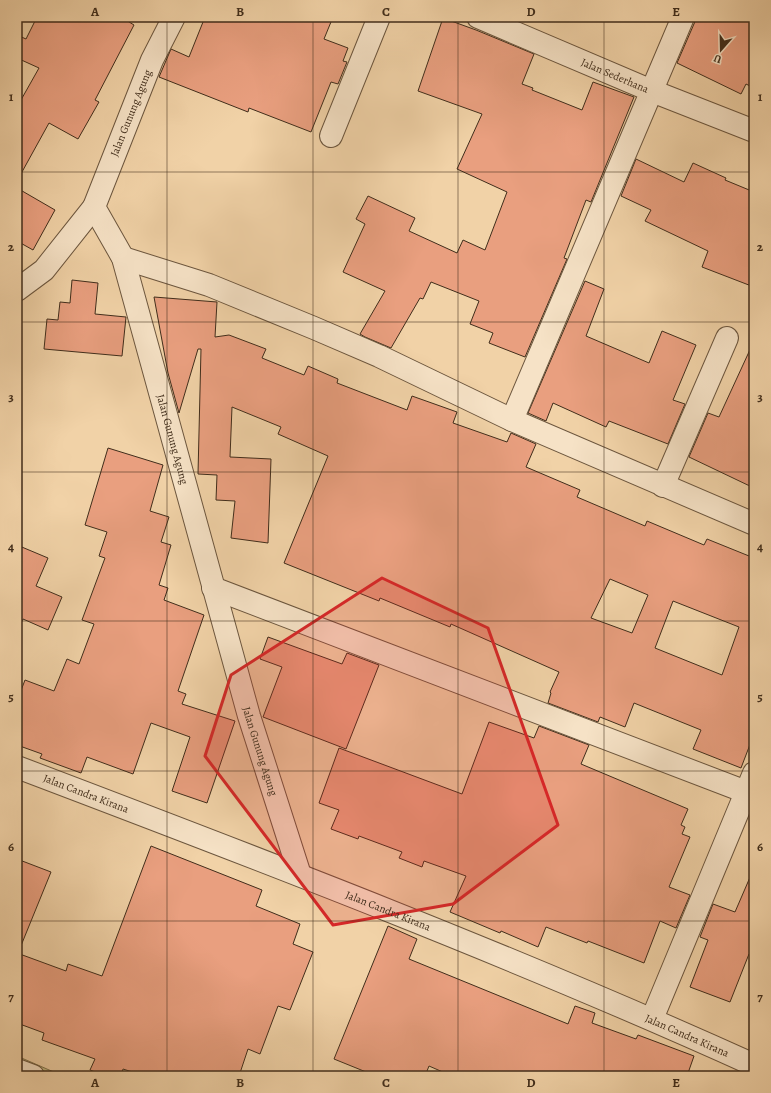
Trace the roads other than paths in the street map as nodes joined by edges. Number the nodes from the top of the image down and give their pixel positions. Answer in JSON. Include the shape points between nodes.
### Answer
{"nodes":[{"id":1,"x":174,"y":17,"type":"edge"},
{"id":2,"x":379,"y":17,"type":"edge"},
{"id":3,"x":683,"y":17,"type":"edge"},
{"id":4,"x":483,"y":18,"type":"edge"},
{"id":5,"x":652,"y":91,"type":"junction"},
{"id":6,"x":754,"y":131,"type":"edge"},
{"id":7,"x":331,"y":136,"type":"dead end"},
{"id":8,"x":94,"y":207,"type":"junction"},
{"id":9,"x":123,"y":258,"type":"junction"},
{"id":10,"x":17,"y":290,"type":"edge"},
{"id":11,"x":728,"y":338,"type":"dead end"},
{"id":12,"x":512,"y":420,"type":"junction"},
{"id":13,"x":663,"y":486,"type":"junction"},
{"id":14,"x":754,"y":524,"type":"edge"},
{"id":15,"x":213,"y":588,"type":"junction"},
{"id":16,"x":17,"y":767,"type":"edge"},
{"id":17,"x":751,"y":787,"type":"edge"},
{"id":18,"x":300,"y":874,"type":"junction"},
{"id":19,"x":652,"y":1019,"type":"junction"},
{"id":20,"x":754,"y":1066,"type":"edge"},
{"id":21,"x":17,"y":1070,"type":"edge"},
{"id":22,"x":33,"y":1076,"type":"edge"}],
"edges":[{"from":1,"to":8,"type":"street","name":"Jalan Gunung Agung","via":[[152,60]]},
{"from":2,"to":7,"type":"street"},
{"from":3,"to":5,"type":"street"},
{"from":4,"to":5,"type":"street","name":"Jalan Sederhana"},
{"from":5,"to":6,"type":"street","name":"Jalan Sederhana"},
{"from":5,"to":12,"type":"street"},
{"from":8,"to":9,"type":"street","name":"Jalan Gunung Agung"},
{"from":8,"to":10,"type":"street","via":[[44,270]]},
{"from":9,"to":12,"type":"street","via":[[209,285],[314,328]]},
{"from":9,"to":15,"type":"street","name":"Jalan Gunung Agung"},
{"from":11,"to":13,"type":"street"},
{"from":12,"to":13,"type":"street"},
{"from":13,"to":14,"type":"street"},
{"from":15,"to":17,"type":"street"},
{"from":15,"to":18,"type":"street","name":"Jalan Gunung Agung","via":[[249,716]]},
{"from":16,"to":18,"type":"street","name":"Jalan Candra Kirana"},
{"from":17,"to":19,"type":"street"},
{"from":18,"to":19,"type":"street","name":"Jalan Candra Kirana"},
{"from":19,"to":20,"type":"street","name":"Jalan Candra Kirana"},
{"from":21,"to":22,"type":"street"}]}
